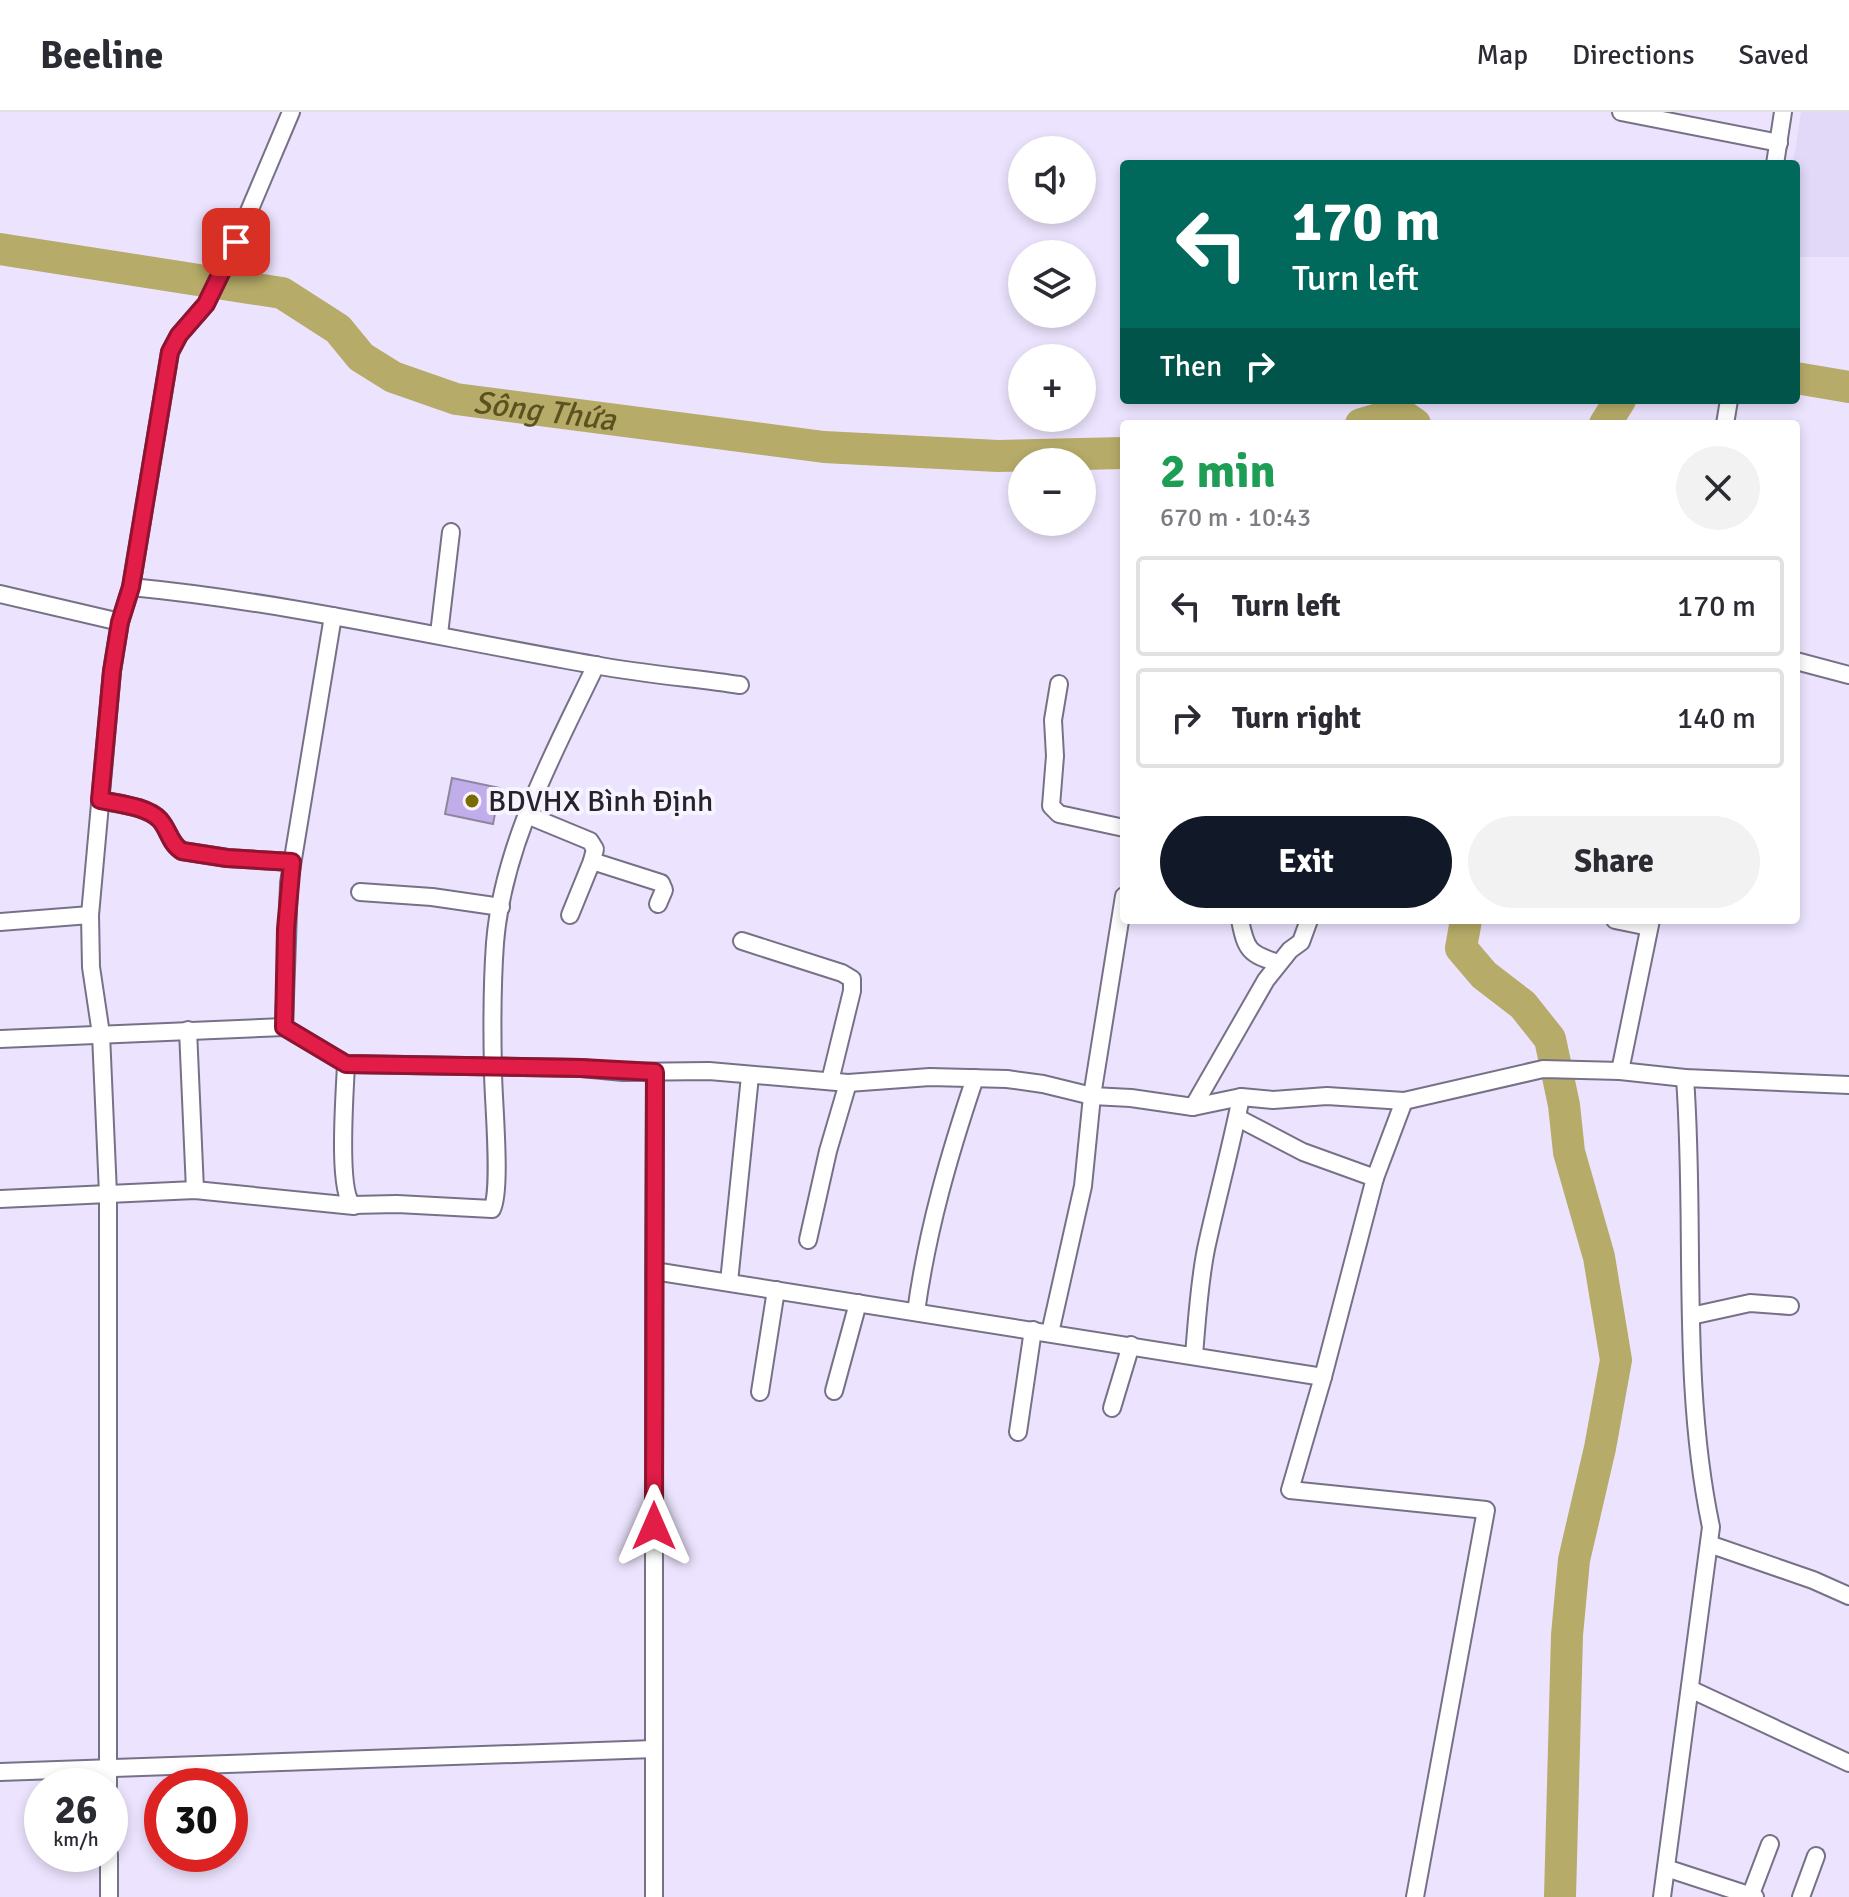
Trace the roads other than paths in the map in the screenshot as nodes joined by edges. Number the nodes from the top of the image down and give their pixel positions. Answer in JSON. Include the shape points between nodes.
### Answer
{"nodes":[{"id":1,"x":291,"y":112,"type":"edge"},
{"id":2,"x":1621,"y":112,"type":"edge"},
{"id":3,"x":1783,"y":112,"type":"edge"},
{"id":4,"x":1779,"y":143,"type":"junction"},
{"id":5,"x":1776,"y":160,"type":"edge"},
{"id":6,"x":451,"y":532,"type":"dead end"},
{"id":7,"x":131,"y":587,"type":"junction"},
{"id":8,"x":0,"y":594,"type":"edge"},
{"id":9,"x":333,"y":616,"type":"junction"},
{"id":10,"x":120,"y":622,"type":"junction"},
{"id":11,"x":439,"y":634,"type":"junction"},
{"id":12,"x":1800,"y":662,"type":"edge"},
{"id":13,"x":596,"y":665,"type":"junction"},
{"id":14,"x":1849,"y":675,"type":"edge"},
{"id":15,"x":1059,"y":684,"type":"dead end"},
{"id":16,"x":740,"y":685,"type":"dead end"},
{"id":17,"x":100,"y":800,"type":"junction"},
{"id":18,"x":527,"y":815,"type":"junction"},
{"id":19,"x":1120,"y":827,"type":"edge"},
{"id":20,"x":592,"y":861,"type":"junction"},
{"id":21,"x":292,"y":862,"type":"junction"},
{"id":22,"x":360,"y":892,"type":"dead end"},
{"id":23,"x":658,"y":904,"type":"dead end"},
{"id":24,"x":501,"y":907,"type":"junction"},
{"id":25,"x":90,"y":915,"type":"junction"},
{"id":26,"x":570,"y":915,"type":"dead end"},
{"id":27,"x":1120,"y":921,"type":"edge"},
{"id":28,"x":0,"y":922,"type":"edge"},
{"id":29,"x":1241,"y":924,"type":"edge"},
{"id":30,"x":1308,"y":924,"type":"edge"},
{"id":31,"x":1650,"y":924,"type":"edge"},
{"id":32,"x":742,"y":941,"type":"dead end"},
{"id":33,"x":1278,"y":963,"type":"junction"},
{"id":34,"x":284,"y":1027,"type":"junction"},
{"id":35,"x":188,"y":1030,"type":"junction"},
{"id":36,"x":101,"y":1034,"type":"junction"},
{"id":37,"x":0,"y":1039,"type":"edge"},
{"id":38,"x":346,"y":1064,"type":"junction"},
{"id":39,"x":493,"y":1068,"type":"junction"},
{"id":40,"x":1620,"y":1071,"type":"junction"},
{"id":41,"x":655,"y":1072,"type":"junction"},
{"id":42,"x":750,"y":1076,"type":"junction"},
{"id":43,"x":975,"y":1078,"type":"junction"},
{"id":44,"x":1685,"y":1078,"type":"junction"},
{"id":45,"x":830,"y":1081,"type":"junction"},
{"id":46,"x":848,"y":1083,"type":"junction"},
{"id":47,"x":1849,"y":1085,"type":"edge"},
{"id":48,"x":1092,"y":1096,"type":"junction"},
{"id":49,"x":1241,"y":1097,"type":"junction"},
{"id":50,"x":1404,"y":1101,"type":"junction"},
{"id":51,"x":1193,"y":1107,"type":"junction"},
{"id":52,"x":1238,"y":1118,"type":"junction"},
{"id":53,"x":1375,"y":1178,"type":"junction"},
{"id":54,"x":195,"y":1190,"type":"junction"},
{"id":55,"x":108,"y":1194,"type":"junction"},
{"id":56,"x":0,"y":1199,"type":"edge"},
{"id":57,"x":354,"y":1206,"type":"junction"},
{"id":58,"x":808,"y":1240,"type":"dead end"},
{"id":59,"x":654,"y":1271,"type":"junction"},
{"id":60,"x":729,"y":1282,"type":"junction"},
{"id":61,"x":776,"y":1290,"type":"junction"},
{"id":62,"x":858,"y":1303,"type":"junction"},
{"id":63,"x":1790,"y":1306,"type":"dead end"},
{"id":64,"x":916,"y":1312,"type":"junction"},
{"id":65,"x":1691,"y":1316,"type":"junction"},
{"id":66,"x":1042,"y":1332,"type":"junction"},
{"id":67,"x":1131,"y":1345,"type":"junction"},
{"id":68,"x":1194,"y":1355,"type":"junction"},
{"id":69,"x":1323,"y":1377,"type":"junction"},
{"id":70,"x":834,"y":1391,"type":"dead end"},
{"id":71,"x":760,"y":1392,"type":"dead end"},
{"id":72,"x":1112,"y":1408,"type":"dead end"},
{"id":73,"x":1018,"y":1432,"type":"dead end"},
{"id":74,"x":1709,"y":1544,"type":"junction"},
{"id":75,"x":1849,"y":1596,"type":"edge"},
{"id":76,"x":1690,"y":1689,"type":"junction"},
{"id":77,"x":654,"y":1749,"type":"junction"},
{"id":78,"x":1849,"y":1763,"type":"edge"},
{"id":79,"x":108,"y":1768,"type":"edge"},
{"id":80,"x":128,"y":1770,"type":"edge"},
{"id":81,"x":0,"y":1772,"type":"edge"},
{"id":82,"x":24,"y":1773,"type":"edge"},
{"id":83,"x":1770,"y":1844,"type":"dead end"},
{"id":84,"x":1816,"y":1856,"type":"dead end"},
{"id":85,"x":1666,"y":1868,"type":"junction"},
{"id":86,"x":109,"y":1872,"type":"edge"},
{"id":87,"x":1753,"y":1896,"type":"edge"},
{"id":88,"x":109,"y":1897,"type":"edge"},
{"id":89,"x":654,"y":1897,"type":"edge"},
{"id":90,"x":1415,"y":1897,"type":"edge"},
{"id":91,"x":1662,"y":1897,"type":"edge"},
{"id":92,"x":1801,"y":1897,"type":"edge"}],
"edges":[{"from":1,"to":7,"type":"street","via":[[206,304],[170,352]]},
{"from":2,"to":4,"type":"street"},
{"from":3,"to":4,"type":"street"},
{"from":4,"to":5,"type":"street"},
{"from":6,"to":11,"type":"street"},
{"from":7,"to":9,"type":"street"},
{"from":7,"to":10,"type":"street"},
{"from":8,"to":10,"type":"street"},
{"from":9,"to":11,"type":"street"},
{"from":9,"to":21,"type":"street"},
{"from":10,"to":17,"type":"street"},
{"from":11,"to":13,"type":"street"},
{"from":12,"to":14,"type":"street"},
{"from":13,"to":16,"type":"street"},
{"from":13,"to":18,"type":"street"},
{"from":15,"to":19,"type":"street","via":[[1051,806],[1059,814]]},
{"from":17,"to":21,"type":"street","via":[[159,818],[182,851]]},
{"from":17,"to":25,"type":"street"},
{"from":18,"to":20,"type":"street","via":[[590,841],[595,849]]},
{"from":18,"to":24,"type":"street"},
{"from":20,"to":23,"type":"street","via":[[661,883]]},
{"from":20,"to":26,"type":"street"},
{"from":21,"to":34,"type":"street"},
{"from":22,"to":24,"type":"street"},
{"from":24,"to":39,"type":"street"},
{"from":25,"to":28,"type":"street"},
{"from":25,"to":36,"type":"street"},
{"from":27,"to":48,"type":"street"},
{"from":29,"to":33,"type":"street","via":[[1248,948]]},
{"from":30,"to":33,"type":"street","via":[[1301,942]]},
{"from":31,"to":40,"type":"street"},
{"from":32,"to":45,"type":"street","via":[[852,979]]},
{"from":33,"to":51,"type":"street"},
{"from":34,"to":35,"type":"street"},
{"from":34,"to":38,"type":"street"},
{"from":35,"to":36,"type":"street"},
{"from":35,"to":54,"type":"street"},
{"from":36,"to":37,"type":"street"},
{"from":36,"to":55,"type":"street"},
{"from":38,"to":39,"type":"street"},
{"from":38,"to":57,"type":"street","via":[[344,1177],[346,1197]]},
{"from":39,"to":41,"type":"street"},
{"from":39,"to":57,"type":"street","via":[[497,1189],[492,1209]]},
{"from":40,"to":44,"type":"street"},
{"from":40,"to":50,"type":"street","via":[[1543,1069]]},
{"from":41,"to":42,"type":"street"},
{"from":41,"to":59,"type":"street"},
{"from":42,"to":45,"type":"street"},
{"from":42,"to":60,"type":"street"},
{"from":43,"to":46,"type":"street"},
{"from":43,"to":48,"type":"street","via":[[1021,1080]]},
{"from":43,"to":64,"type":"street","via":[[945,1168]]},
{"from":44,"to":47,"type":"street"},
{"from":44,"to":65,"type":"street","via":[[1691,1155]]},
{"from":45,"to":46,"type":"street"},
{"from":46,"to":58,"type":"street"},
{"from":48,"to":51,"type":"street"},
{"from":48,"to":66,"type":"street","via":[[1083,1186]]},
{"from":49,"to":50,"type":"street"},
{"from":49,"to":51,"type":"street"},
{"from":49,"to":52,"type":"street"},
{"from":50,"to":53,"type":"street"},
{"from":52,"to":53,"type":"street","via":[[1303,1152]]},
{"from":52,"to":68,"type":"street","via":[[1207,1248]]},
{"from":53,"to":69,"type":"street"},
{"from":54,"to":55,"type":"street"},
{"from":54,"to":57,"type":"street"},
{"from":55,"to":56,"type":"street"},
{"from":55,"to":79,"type":"street"},
{"from":59,"to":60,"type":"street"},
{"from":59,"to":77,"type":"street"},
{"from":60,"to":61,"type":"street"},
{"from":61,"to":62,"type":"street"},
{"from":61,"to":71,"type":"street"},
{"from":62,"to":64,"type":"street"},
{"from":62,"to":70,"type":"street"},
{"from":63,"to":65,"type":"street","via":[[1750,1303]]},
{"from":64,"to":66,"type":"street"},
{"from":65,"to":74,"type":"street"},
{"from":66,"to":67,"type":"street"},
{"from":66,"to":73,"type":"street"},
{"from":67,"to":68,"type":"street"},
{"from":67,"to":72,"type":"street"},
{"from":68,"to":69,"type":"street"},
{"from":69,"to":90,"type":"street","via":[[1290,1490],[1486,1510]]},
{"from":74,"to":75,"type":"street"},
{"from":74,"to":76,"type":"street"},
{"from":76,"to":78,"type":"street"},
{"from":76,"to":85,"type":"street"},
{"from":77,"to":80,"type":"street","via":[[140,1766]]},
{"from":77,"to":89,"type":"street"},
{"from":81,"to":82,"type":"street"},
{"from":83,"to":87,"type":"street"},
{"from":84,"to":92,"type":"street"},
{"from":85,"to":87,"type":"street"},
{"from":85,"to":91,"type":"street"},
{"from":86,"to":88,"type":"street"}]}
